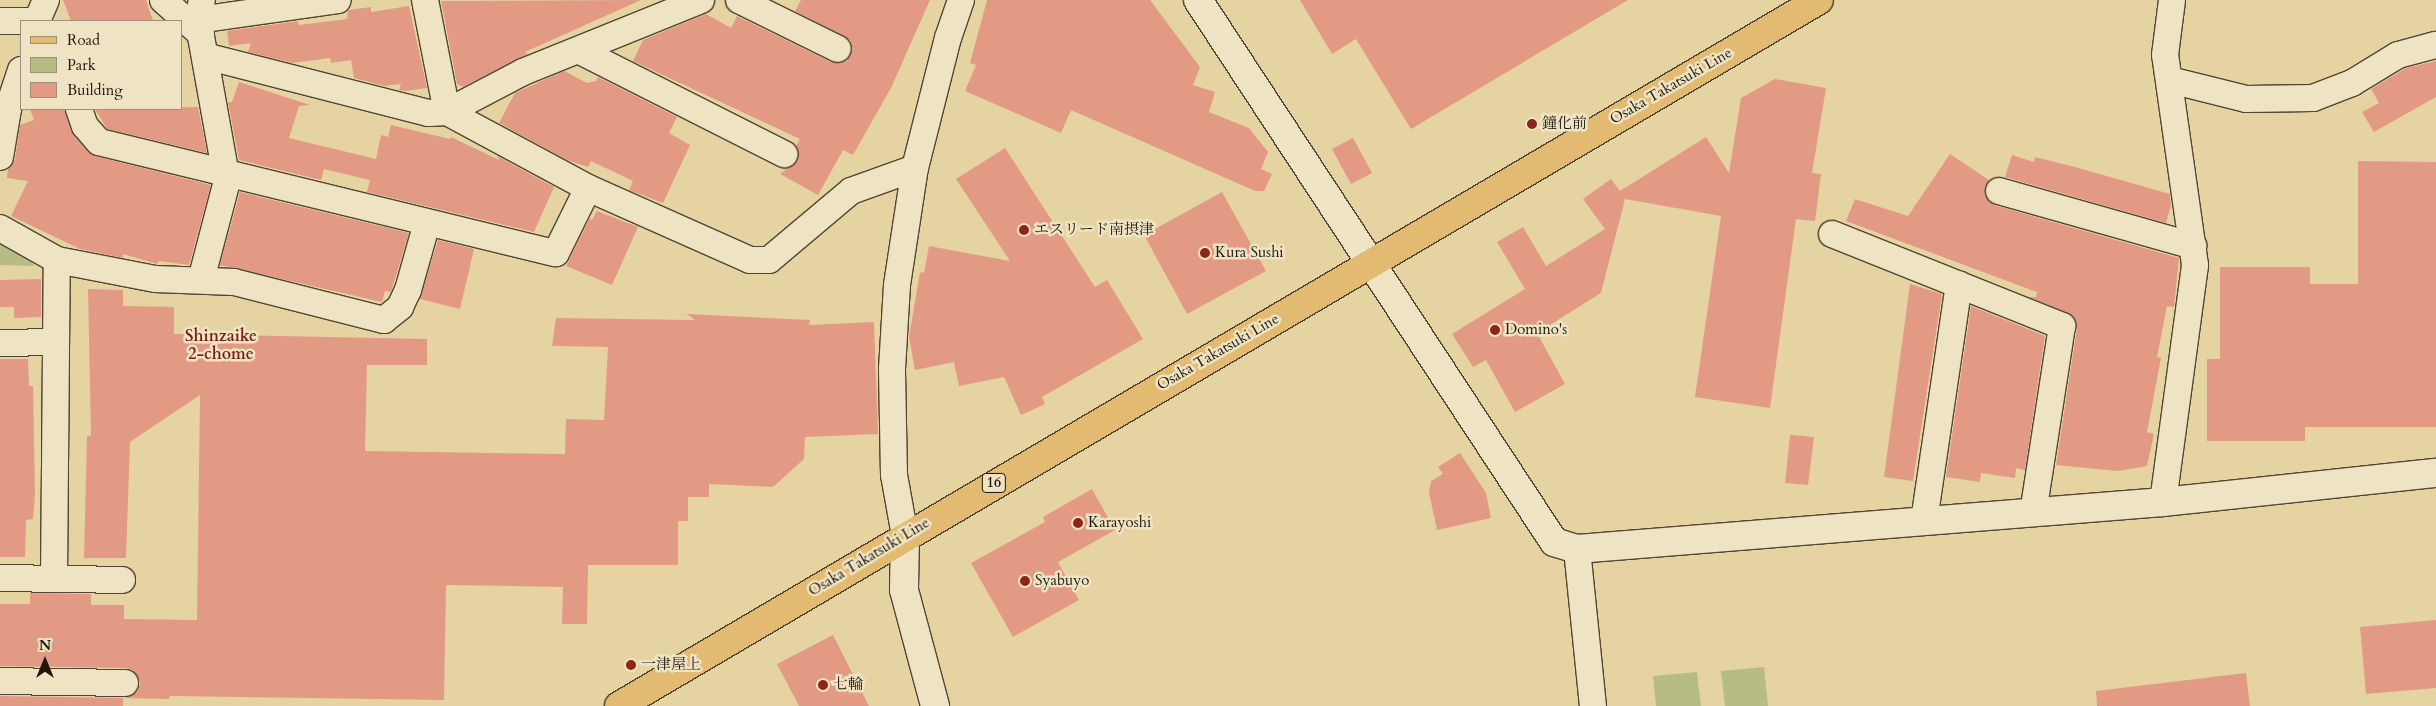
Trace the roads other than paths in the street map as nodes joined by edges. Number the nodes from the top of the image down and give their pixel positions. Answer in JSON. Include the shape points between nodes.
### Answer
{"nodes":[{"id":1,"x":163,"y":0,"type":"edge"},
{"id":2,"x":338,"y":0,"type":"edge"},
{"id":3,"x":425,"y":0,"type":"edge"},
{"id":4,"x":740,"y":0,"type":"edge"},
{"id":5,"x":961,"y":0,"type":"edge"},
{"id":6,"x":1198,"y":0,"type":"edge"},
{"id":7,"x":2172,"y":0,"type":"edge"},
{"id":8,"x":693,"y":2,"type":"edge"},
{"id":9,"x":1808,"y":3,"type":"edge"},
{"id":10,"x":42,"y":14,"type":"edge"},
{"id":11,"x":0,"y":21,"type":"edge"},
{"id":12,"x":201,"y":28,"type":"edge"},
{"id":13,"x":2436,"y":45,"type":"edge"},
{"id":14,"x":838,"y":49,"type":"dead end"},
{"id":15,"x":580,"y":50,"type":"junction"},
{"id":16,"x":20,"y":73,"type":"edge"},
{"id":17,"x":2170,"y":80,"type":"junction"},
{"id":18,"x":79,"y":110,"type":"edge"},
{"id":19,"x":447,"y":112,"type":"junction"},
{"id":20,"x":784,"y":154,"type":"dead end"},
{"id":21,"x":0,"y":157,"type":"edge"},
{"id":22,"x":915,"y":168,"type":"junction"},
{"id":23,"x":226,"y":171,"type":"junction"},
{"id":24,"x":588,"y":188,"type":"junction"},
{"id":25,"x":1999,"y":191,"type":"dead end"},
{"id":26,"x":427,"y":223,"type":"junction"},
{"id":27,"x":0,"y":228,"type":"edge"},
{"id":28,"x":1832,"y":234,"type":"dead end"},
{"id":29,"x":2193,"y":246,"type":"junction"},
{"id":30,"x":57,"y":260,"type":"junction"},
{"id":31,"x":1371,"y":262,"type":"junction"},
{"id":32,"x":201,"y":280,"type":"junction"},
{"id":33,"x":1959,"y":286,"type":"junction"},
{"id":34,"x":56,"y":342,"type":"junction"},
{"id":35,"x":0,"y":343,"type":"edge"},
{"id":36,"x":2436,"y":473,"type":"edge"},
{"id":37,"x":2163,"y":502,"type":"junction"},
{"id":38,"x":2033,"y":512,"type":"junction"},
{"id":39,"x":1924,"y":521,"type":"junction"},
{"id":40,"x":905,"y":536,"type":"junction"},
{"id":41,"x":1577,"y":549,"type":"junction"},
{"id":42,"x":0,"y":578,"type":"edge"},
{"id":43,"x":54,"y":579,"type":"junction"},
{"id":44,"x":122,"y":580,"type":"dead end"},
{"id":45,"x":0,"y":681,"type":"edge"},
{"id":46,"x":125,"y":684,"type":"dead end"},
{"id":47,"x":619,"y":706,"type":"edge"},
{"id":48,"x":935,"y":706,"type":"edge"},
{"id":49,"x":1593,"y":706,"type":"edge"}],
"edges":[{"from":1,"to":12,"type":"street"},
{"from":2,"to":12,"type":"street"},
{"from":3,"to":19,"type":"street"},
{"from":4,"to":14,"type":"street"},
{"from":5,"to":22,"type":"street","via":[[948,38]]},
{"from":6,"to":31,"type":"street"},
{"from":7,"to":17,"type":"street","via":[[2165,55]]},
{"from":8,"to":15,"type":"street"},
{"from":9,"to":31,"type":"main road","name":"Osaka Takatsuki Line","number":"16"},
{"from":10,"to":11,"type":"street"},
{"from":12,"to":19,"type":"street","via":[[429,113]]},
{"from":12,"to":23,"type":"street"},
{"from":13,"to":17,"type":"street","via":[[2398,55],[2352,83],[2313,98],[2246,99]]},
{"from":15,"to":19,"type":"street","via":[[523,72],[487,94]]},
{"from":15,"to":20,"type":"street"},
{"from":16,"to":21,"type":"street","via":[[8,109]]},
{"from":17,"to":29,"type":"street"},
{"from":18,"to":23,"type":"street","via":[[85,126],[100,142]]},
{"from":19,"to":24,"type":"street"},
{"from":22,"to":24,"type":"street","via":[[851,191],[769,260],[750,260]]},
{"from":22,"to":40,"type":"street","via":[[897,285],[892,369],[894,475]]},
{"from":23,"to":26,"type":"street"},
{"from":23,"to":32,"type":"street","via":[[227,181]]},
{"from":24,"to":26,"type":"street","via":[[556,253]]},
{"from":25,"to":29,"type":"street"},
{"from":26,"to":32,"type":"street","via":[[408,290],[400,307],[384,320],[234,282]]},
{"from":27,"to":30,"type":"street"},
{"from":28,"to":33,"type":"street"},
{"from":29,"to":37,"type":"street","via":[[2195,265]]},
{"from":30,"to":32,"type":"street","via":[[155,279]]},
{"from":30,"to":34,"type":"street"},
{"from":31,"to":40,"type":"main road","name":"Osaka Takatsuki Line","number":"16"},
{"from":31,"to":41,"type":"street","via":[[1554,542]]},
{"from":33,"to":38,"type":"street","via":[[2062,326]]},
{"from":33,"to":39,"type":"street"},
{"from":34,"to":35,"type":"street"},
{"from":34,"to":43,"type":"street"},
{"from":36,"to":37,"type":"street"},
{"from":37,"to":38,"type":"street"},
{"from":38,"to":39,"type":"street"},
{"from":39,"to":41,"type":"street"},
{"from":40,"to":47,"type":"main road","name":"Osaka Takatsuki Line","number":"16"},
{"from":40,"to":48,"type":"street","via":[[904,590]]},
{"from":41,"to":49,"type":"street"},
{"from":42,"to":43,"type":"street"},
{"from":43,"to":44,"type":"street"},
{"from":45,"to":46,"type":"street"}]}
